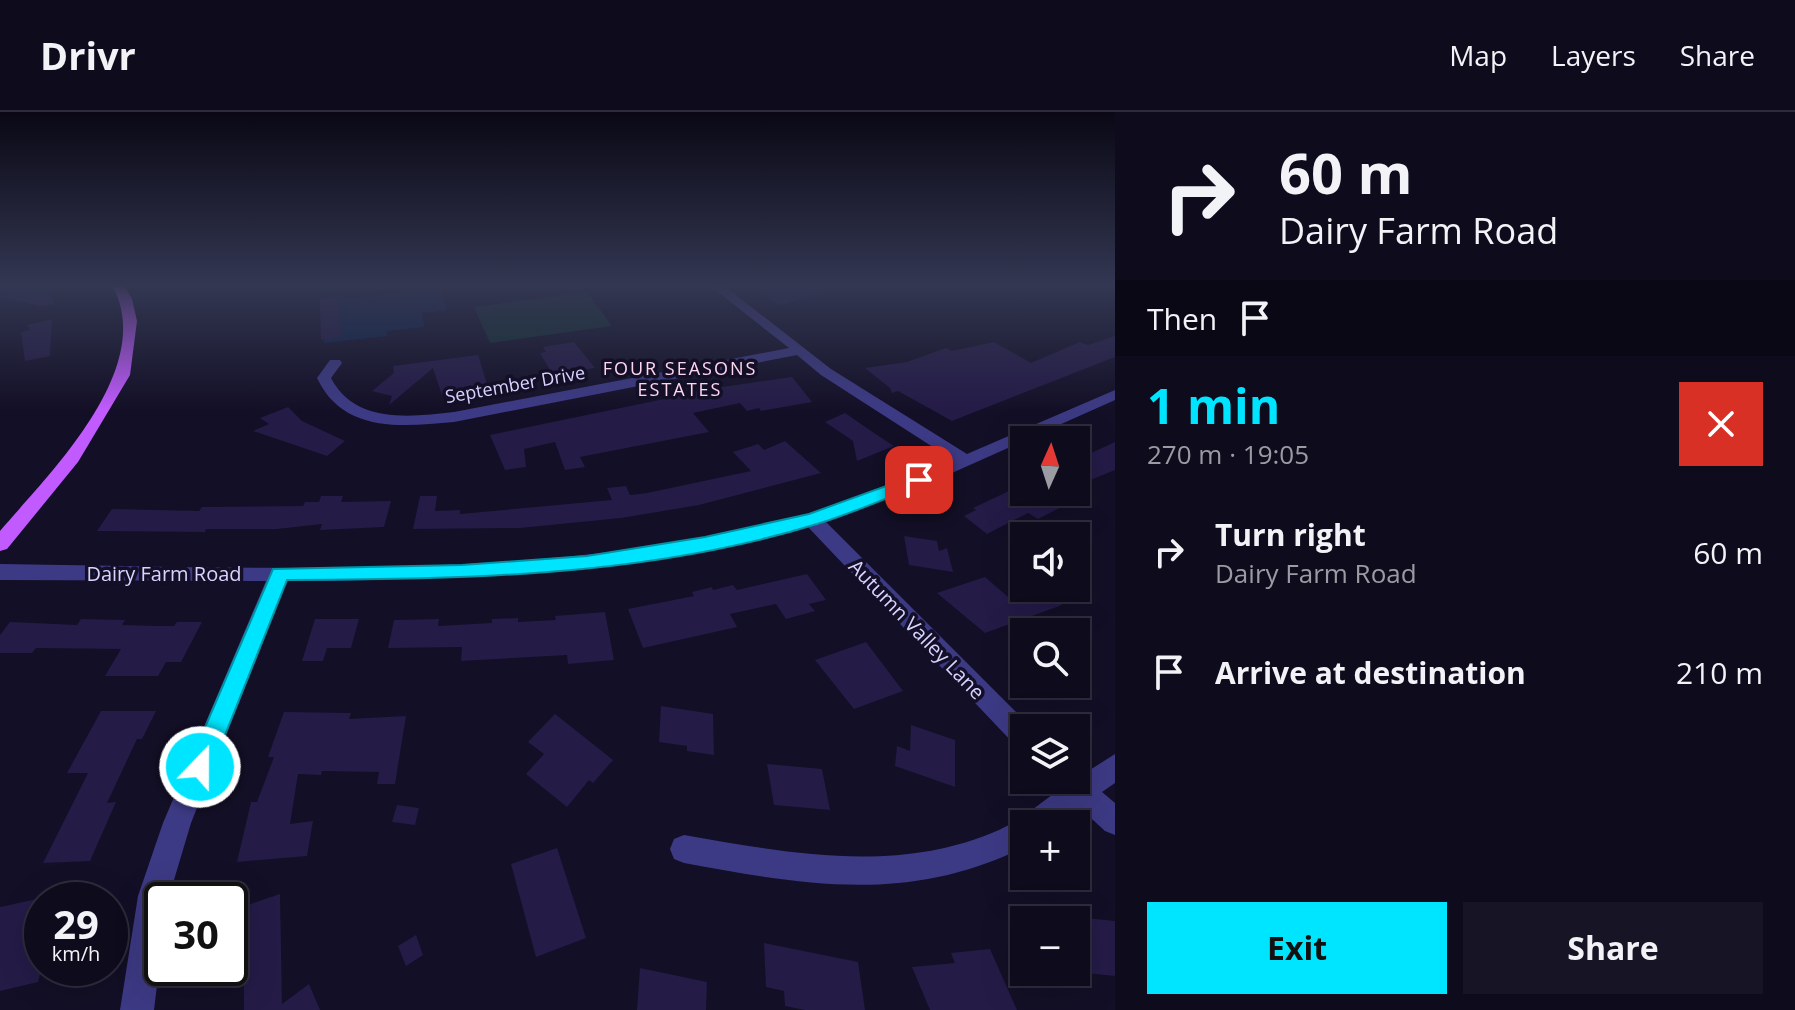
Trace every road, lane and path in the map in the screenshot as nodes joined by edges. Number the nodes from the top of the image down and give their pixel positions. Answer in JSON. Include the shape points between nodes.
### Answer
{"nodes":[{"id":1,"x":130,"y":327,"type":"edge"},
{"id":2,"x":770,"y":327,"type":"edge"},
{"id":3,"x":796,"y":351,"type":"junction"},
{"id":4,"x":335,"y":363,"type":"dead end"},
{"id":5,"x":1115,"y":394,"type":"edge"},
{"id":6,"x":965,"y":460,"type":"junction"},
{"id":7,"x":812,"y":519,"type":"junction"},
{"id":8,"x":0,"y":544,"type":"edge"},
{"id":9,"x":0,"y":572,"type":"edge"},
{"id":10,"x":280,"y":573,"type":"junction"},
{"id":11,"x":1010,"y":723,"type":"edge"},
{"id":12,"x":1115,"y":767,"type":"edge"},
{"id":13,"x":1090,"y":779,"type":"edge"},
{"id":14,"x":1066,"y":794,"type":"edge"},
{"id":15,"x":1083,"y":794,"type":"edge"},
{"id":16,"x":1049,"y":810,"type":"edge"},
{"id":17,"x":1115,"y":821,"type":"edge"},
{"id":18,"x":1010,"y":840,"type":"edge"},
{"id":19,"x":684,"y":849,"type":"dead end"},
{"id":20,"x":137,"y":1010,"type":"edge"}],
"edges":[{"from":1,"to":8,"type":"main road","via":[[123,375],[72,458]]},
{"from":2,"to":3,"type":"street"},
{"from":3,"to":4,"type":"street","name":"September Drive","via":[[417,421],[348,410],[329,395],[324,378]]},
{"from":3,"to":6,"type":"street"},
{"from":5,"to":6,"type":"street","name":"Dairy Farm Road"},
{"from":6,"to":7,"type":"street","name":"Dairy Farm Road"},
{"from":7,"to":10,"type":"street","name":"Dairy Farm Road","via":[[587,563],[462,572]]},
{"from":7,"to":11,"type":"street","name":"Autumn Valley Lane"},
{"from":9,"to":10,"type":"street","name":"Dairy Farm Road"},
{"from":10,"to":20,"type":"street","via":[[177,823],[153,896]]},
{"from":12,"to":13,"type":"street"},
{"from":14,"to":16,"type":"street"},
{"from":15,"to":17,"type":"street"},
{"from":18,"to":19,"type":"street","via":[[941,865],[867,875]]}]}
